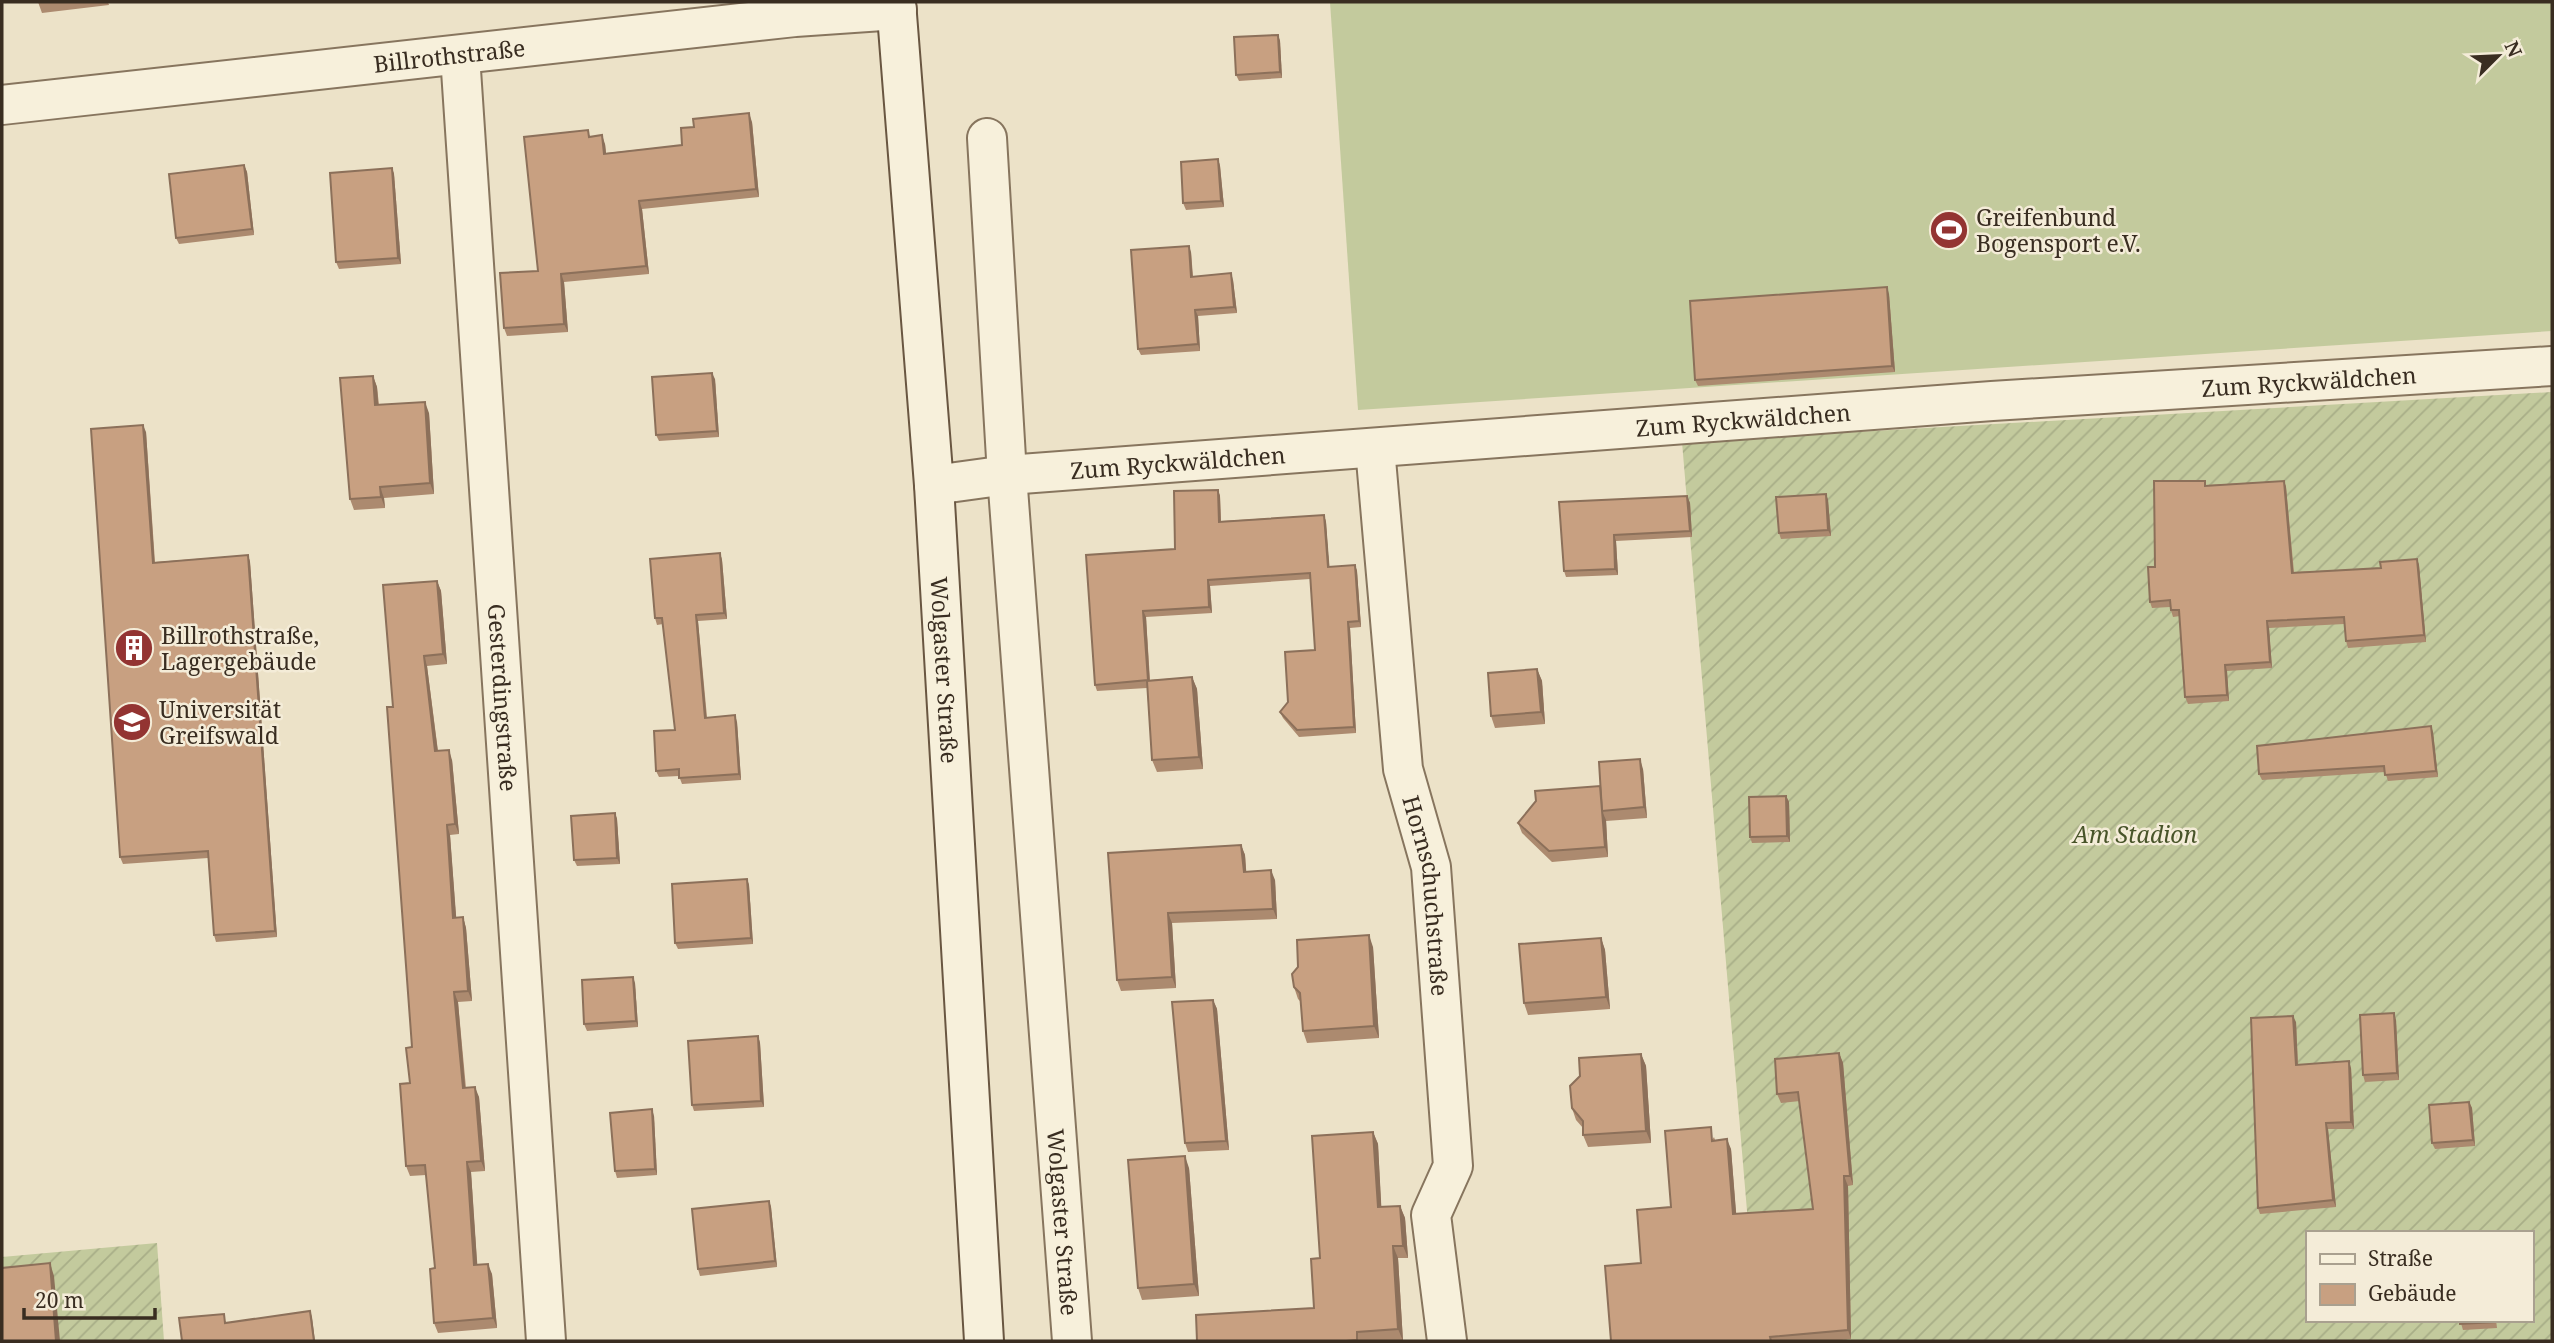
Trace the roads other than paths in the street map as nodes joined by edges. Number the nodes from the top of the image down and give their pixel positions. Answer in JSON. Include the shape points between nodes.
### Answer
{"nodes":[{"id":1,"x":896,"y":6,"type":"edge"},
{"id":2,"x":460,"y":55,"type":"junction"},
{"id":3,"x":2,"y":105,"type":"edge"},
{"id":4,"x":986,"y":138,"type":"dead end"},
{"id":5,"x":2552,"y":366,"type":"edge"},
{"id":6,"x":1376,"y":448,"type":"junction"},
{"id":7,"x":1007,"y":475,"type":"junction"},
{"id":8,"x":934,"y":485,"type":"junction"},
{"id":9,"x":546,"y":1341,"type":"edge"},
{"id":10,"x":984,"y":1341,"type":"edge"},
{"id":11,"x":1072,"y":1341,"type":"edge"},
{"id":12,"x":1447,"y":1341,"type":"edge"}],
"edges":[{"from":1,"to":2,"type":"street","name":"Billrothstraße"},
{"from":1,"to":8,"type":"street","name":"Wolgaster Straße"},
{"from":2,"to":3,"type":"street","name":"Billrothstraße"},
{"from":2,"to":9,"type":"street","name":"Gesterdingstraße"},
{"from":4,"to":7,"type":"street","name":"Wolgaster Straße"},
{"from":5,"to":6,"type":"street","name":"Zum Ryckwäldchen","via":[[1992,401]]},
{"from":6,"to":7,"type":"street","name":"Zum Ryckwäldchen"},
{"from":6,"to":12,"type":"street","name":"Hornschuchstraße","via":[[1402,769],[1431,867],[1453,1167],[1431,1215]]},
{"from":7,"to":8,"type":"street","name":"Zum Ryckwäldchen"},
{"from":7,"to":11,"type":"street","name":"Wolgaster Straße"},
{"from":8,"to":10,"type":"street","name":"Wolgaster Straße"}]}
